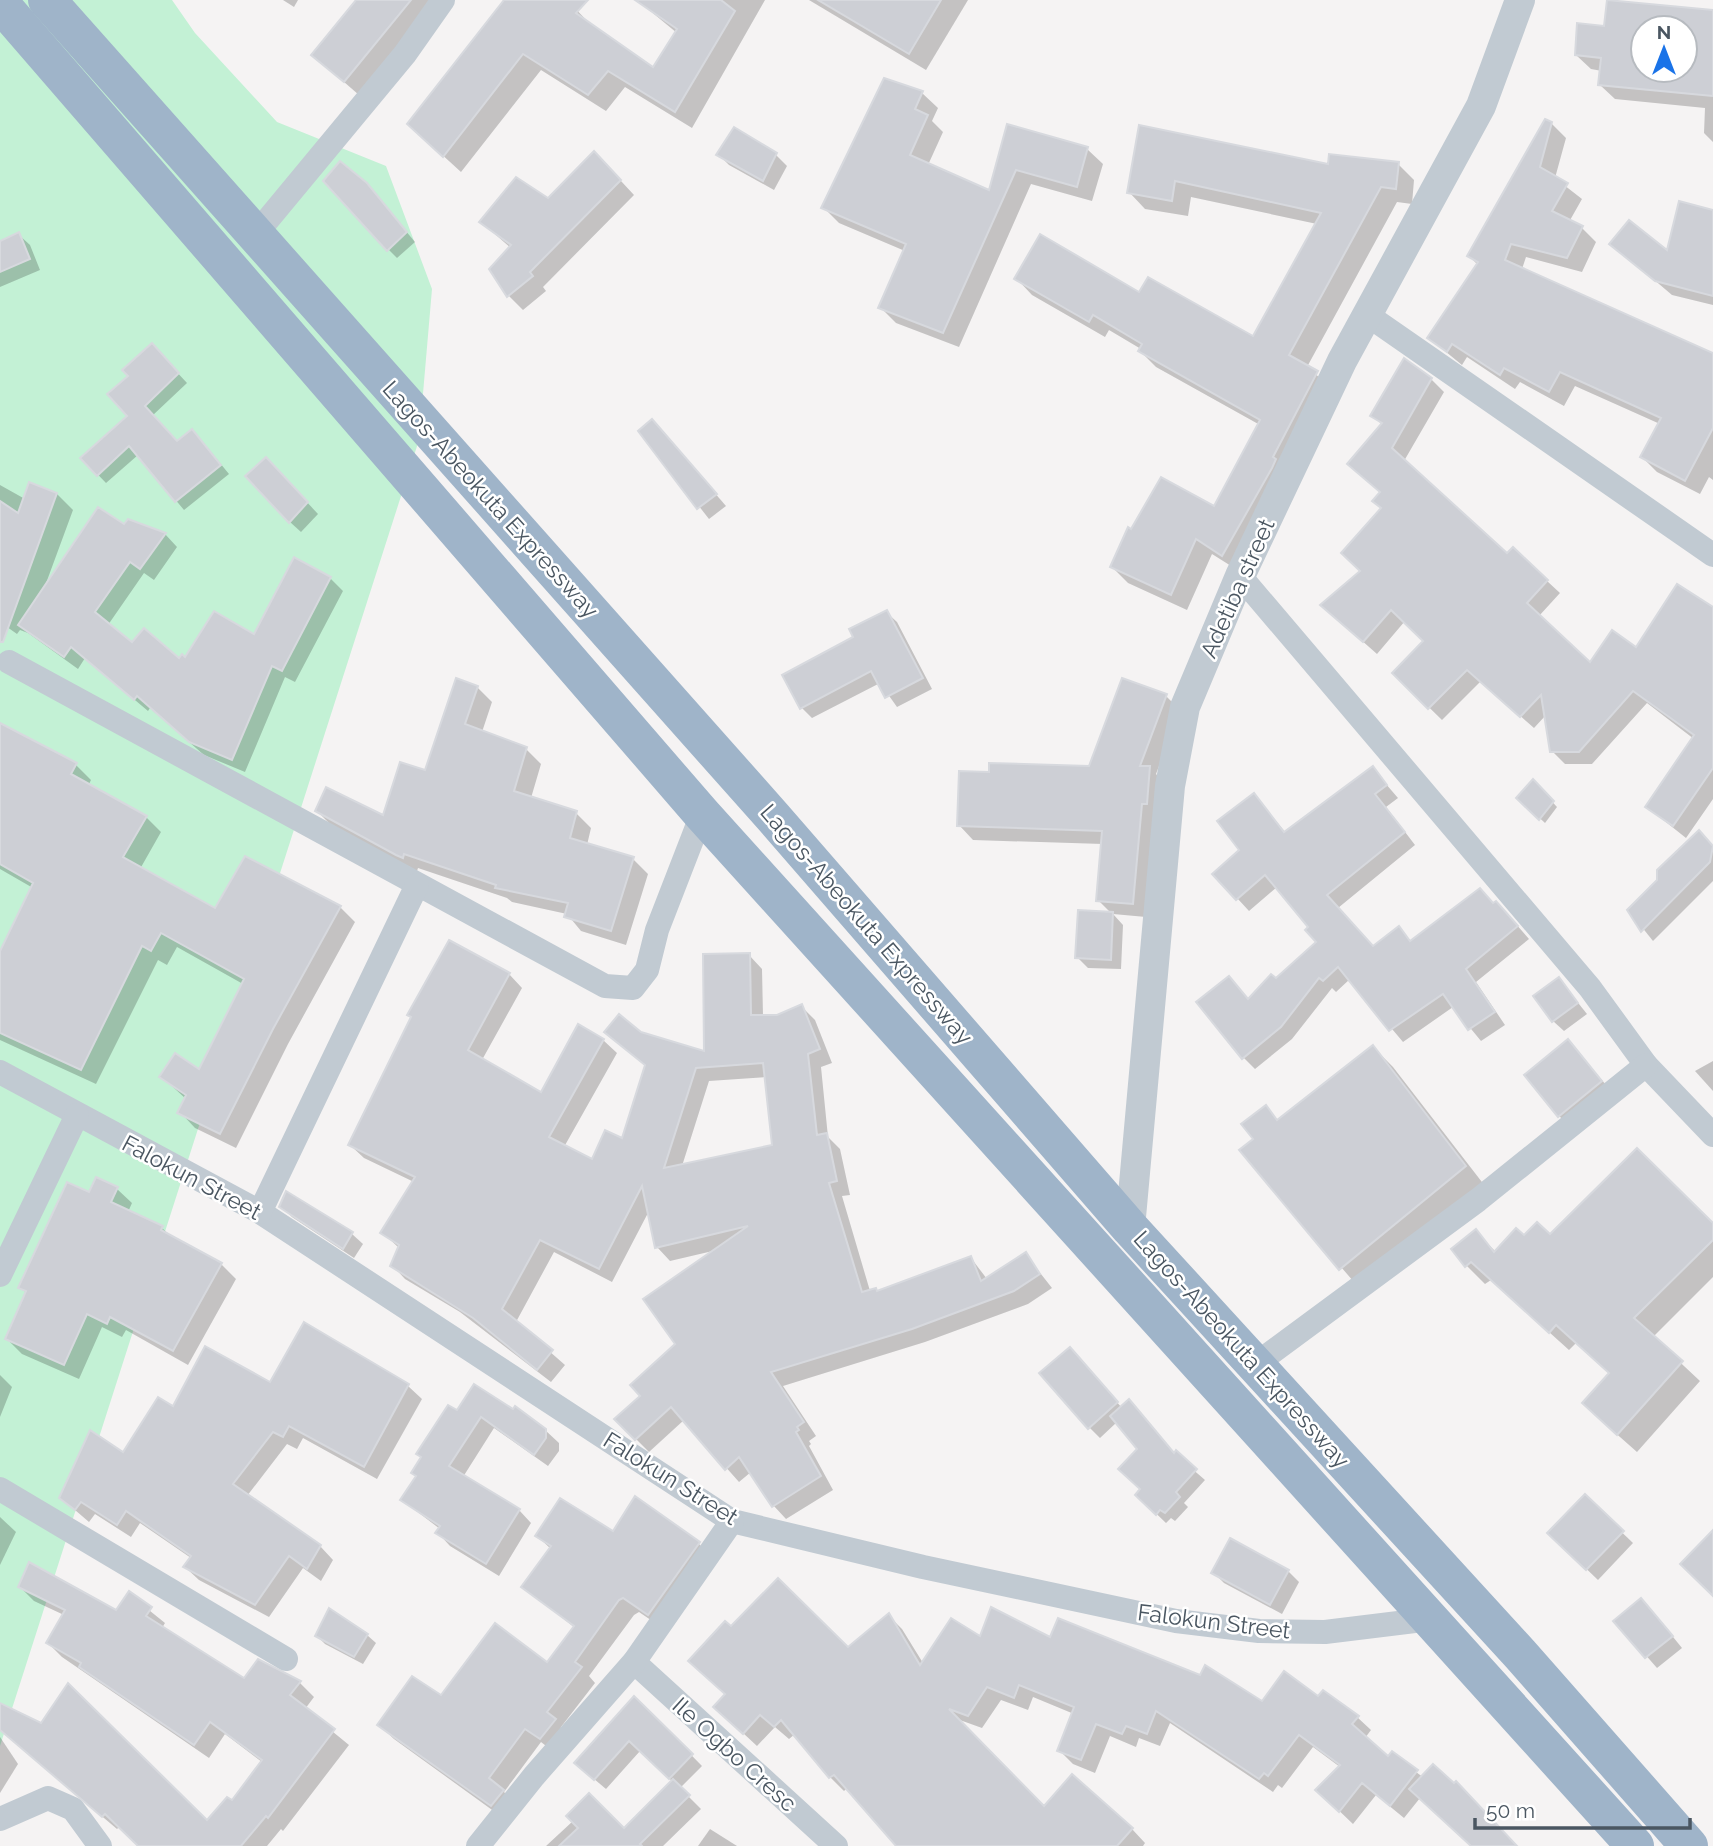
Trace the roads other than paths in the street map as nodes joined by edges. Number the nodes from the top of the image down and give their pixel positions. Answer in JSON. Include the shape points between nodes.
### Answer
{"nodes":[{"id":1,"x":47,"y":0,"type":"edge"},
{"id":2,"x":443,"y":0,"type":"edge"},
{"id":3,"x":1520,"y":0,"type":"edge"},
{"id":4,"x":0,"y":3,"type":"edge"},
{"id":5,"x":255,"y":235,"type":"junction"},
{"id":6,"x":1366,"y":314,"type":"junction"},
{"id":7,"x":1713,"y":555,"type":"edge"},
{"id":8,"x":1240,"y":576,"type":"junction"},
{"id":9,"x":9,"y":662,"type":"dead end"},
{"id":10,"x":702,"y":814,"type":"junction"},
{"id":11,"x":417,"y":885,"type":"junction"},
{"id":12,"x":1646,"y":1065,"type":"junction"},
{"id":13,"x":0,"y":1072,"type":"edge"},
{"id":14,"x":76,"y":1115,"type":"junction"},
{"id":15,"x":1713,"y":1135,"type":"edge"},
{"id":16,"x":260,"y":1212,"type":"junction"},
{"id":17,"x":1130,"y":1228,"type":"junction"},
{"id":18,"x":0,"y":1275,"type":"edge"},
{"id":19,"x":1256,"y":1364,"type":"junction"},
{"id":20,"x":0,"y":1489,"type":"edge"},
{"id":21,"x":732,"y":1521,"type":"junction"},
{"id":22,"x":1431,"y":1619,"type":"junction"},
{"id":23,"x":285,"y":1659,"type":"dead end"},
{"id":24,"x":634,"y":1662,"type":"junction"},
{"id":25,"x":0,"y":1819,"type":"edge"},
{"id":26,"x":100,"y":1846,"type":"edge"},
{"id":27,"x":478,"y":1846,"type":"edge"},
{"id":28,"x":836,"y":1846,"type":"edge"},
{"id":29,"x":1635,"y":1846,"type":"edge"},
{"id":30,"x":1689,"y":1846,"type":"edge"}],
"edges":[{"from":1,"to":5,"type":"highway","name":"Lagos-Abeokuta Expressway"},
{"from":2,"to":5,"type":"street","via":[[405,54]]},
{"from":3,"to":6,"type":"street","name":"Adetiba street","via":[[1481,106]]},
{"from":4,"to":10,"type":"highway","name":"Lagos-Abeokuta Expressway"},
{"from":5,"to":17,"type":"highway","name":"Lagos-Abeokuta Expressway","via":[[774,817]]},
{"from":6,"to":7,"type":"street"},
{"from":6,"to":8,"type":"street","name":"Adetiba street"},
{"from":8,"to":12,"type":"street","via":[[1590,988]]},
{"from":8,"to":17,"type":"street","name":"Adetiba street","via":[[1185,707],[1170,786]]},
{"from":9,"to":11,"type":"street"},
{"from":10,"to":11,"type":"street","via":[[657,930],[647,970],[633,988],[605,986]]},
{"from":10,"to":22,"type":"highway","name":"Lagos-Abeokuta Expressway"},
{"from":11,"to":16,"type":"street"},
{"from":12,"to":15,"type":"street"},
{"from":12,"to":19,"type":"street","via":[[1478,1200]]},
{"from":13,"to":14,"type":"street","name":"Falokun Street"},
{"from":14,"to":16,"type":"street","name":"Falokun Street"},
{"from":14,"to":18,"type":"street"},
{"from":16,"to":21,"type":"street","name":"Falokun Street"},
{"from":17,"to":19,"type":"highway","name":"Lagos-Abeokuta Expressway"},
{"from":19,"to":30,"type":"highway","name":"Lagos-Abeokuta Expressway"},
{"from":20,"to":23,"type":"street"},
{"from":21,"to":22,"type":"street","name":"Falokun Street","via":[[1176,1621],[1259,1631],[1325,1632]]},
{"from":21,"to":24,"type":"street"},
{"from":22,"to":29,"type":"highway","name":"Lagos-Abeokuta Expressway"},
{"from":24,"to":27,"type":"street"},
{"from":24,"to":28,"type":"street","name":"Ile Ogbo Cresc"},
{"from":25,"to":26,"type":"street","via":[[48,1798],[73,1809]]}]}
